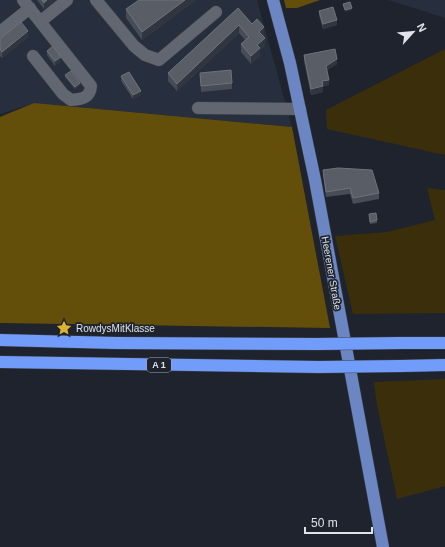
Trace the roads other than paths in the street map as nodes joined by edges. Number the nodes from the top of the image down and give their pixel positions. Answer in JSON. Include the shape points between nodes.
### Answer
{"nodes":[{"id":1,"x":67,"y":0,"type":"edge"},
{"id":2,"x":96,"y":0,"type":"edge"},
{"id":3,"x":273,"y":0,"type":"edge"},
{"id":4,"x":27,"y":4,"type":"edge"},
{"id":5,"x":216,"y":12,"type":"dead end"},
{"id":6,"x":41,"y":21,"type":"junction"},
{"id":7,"x":0,"y":32,"type":"edge"},
{"id":8,"x":33,"y":56,"type":"dead end"},
{"id":9,"x":198,"y":108,"type":"dead end"},
{"id":10,"x":300,"y":109,"type":"junction"},
{"id":11,"x":0,"y":340,"type":"edge"},
{"id":12,"x":445,"y":343,"type":"edge"},
{"id":13,"x":0,"y":362,"type":"edge"},
{"id":14,"x":445,"y":365,"type":"edge"},
{"id":15,"x":383,"y":547,"type":"edge"}],
"edges":[{"from":1,"to":6,"type":"lane"},
{"from":2,"to":5,"type":"lane","via":[[134,46],[145,55],[159,60]]},
{"from":3,"to":10,"type":"main road","name":"Heerener Straße"},
{"from":4,"to":6,"type":"lane"},
{"from":4,"to":7,"type":"lane"},
{"from":6,"to":8,"type":"lane","via":[[91,86],[88,95],[83,99],[71,100],[63,94]]},
{"from":9,"to":10,"type":"lane"},
{"from":10,"to":15,"type":"main road","name":"Heerener Straße"},
{"from":11,"to":12,"type":"highway","bridge":true},
{"from":13,"to":14,"type":"highway","number":"A 1","bridge":true,"via":[[318,367]]}]}
